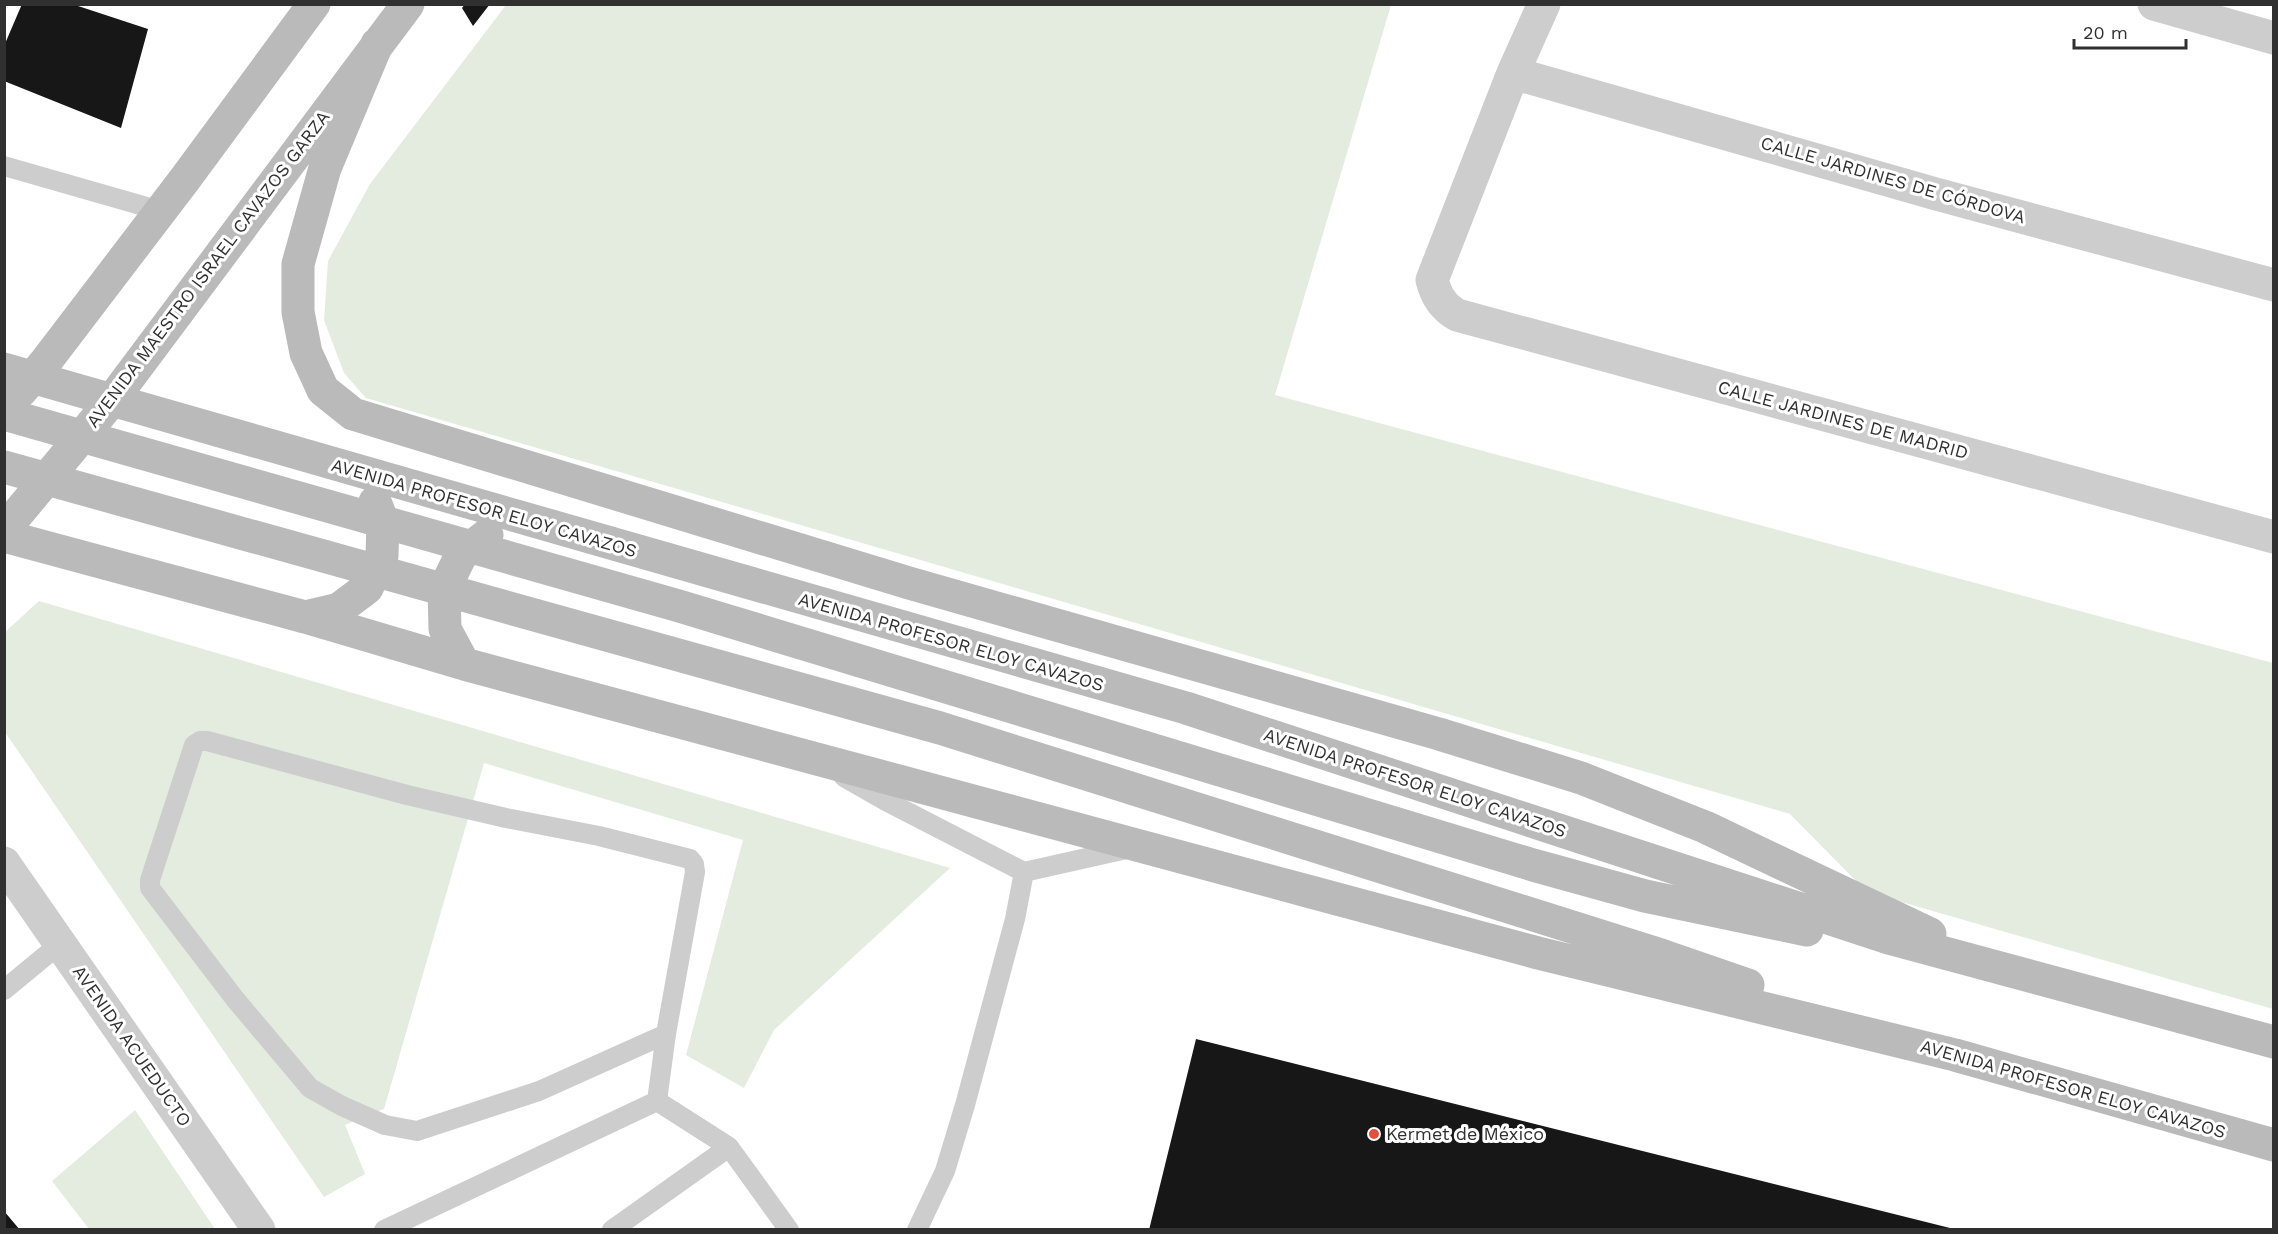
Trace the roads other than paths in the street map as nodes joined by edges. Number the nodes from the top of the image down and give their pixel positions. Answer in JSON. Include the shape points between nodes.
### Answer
{"nodes":[{"id":1,"x":314,"y":4,"type":"edge"},
{"id":2,"x":408,"y":4,"type":"edge"},
{"id":3,"x":1544,"y":4,"type":"edge"},
{"id":4,"x":2154,"y":4,"type":"edge"},
{"id":5,"x":2274,"y":38,"type":"edge"},
{"id":6,"x":377,"y":44,"type":"junction"},
{"id":7,"x":1513,"y":73,"type":"junction"},
{"id":8,"x":4,"y":166,"type":"edge"},
{"id":9,"x":161,"y":211,"type":"junction"},
{"id":10,"x":2274,"y":285,"type":"edge"},
{"id":11,"x":18,"y":374,"type":"edge"},
{"id":12,"x":112,"y":400,"type":"junction"},
{"id":13,"x":4,"y":413,"type":"edge"},
{"id":14,"x":4,"y":467,"type":"edge"},
{"id":15,"x":344,"y":467,"type":"junction"},
{"id":16,"x":531,"y":522,"type":"junction"},
{"id":17,"x":4,"y":530,"type":"edge"},
{"id":18,"x":4,"y":536,"type":"edge"},
{"id":19,"x":2274,"y":537,"type":"edge"},
{"id":20,"x":305,"y":617,"type":"junction"},
{"id":21,"x":464,"y":664,"type":"junction"},
{"id":22,"x":810,"y":758,"type":"junction"},
{"id":23,"x":1143,"y":845,"type":"junction"},
{"id":24,"x":4,"y":863,"type":"edge"},
{"id":25,"x":1024,"y":872,"type":"junction"},
{"id":26,"x":1889,"y":938,"type":"junction"},
{"id":27,"x":61,"y":943,"type":"junction"},
{"id":28,"x":1970,"y":959,"type":"junction"},
{"id":29,"x":4,"y":990,"type":"edge"},
{"id":30,"x":666,"y":1034,"type":"junction"},
{"id":31,"x":1872,"y":1034,"type":"junction"},
{"id":32,"x":2274,"y":1042,"type":"edge"},
{"id":33,"x":657,"y":1101,"type":"junction"},
{"id":34,"x":2274,"y":1145,"type":"edge"},
{"id":35,"x":729,"y":1147,"type":"junction"},
{"id":36,"x":259,"y":1230,"type":"edge"},
{"id":37,"x":384,"y":1230,"type":"edge"},
{"id":38,"x":612,"y":1230,"type":"edge"},
{"id":39,"x":789,"y":1230,"type":"edge"},
{"id":40,"x":917,"y":1230,"type":"edge"}],
"edges":[{"from":1,"to":9,"type":"main road"},
{"from":2,"to":6,"type":"main road","name":"AVENIDA MAESTRO ISRAEL CAVAZOS GARZA"},
{"from":3,"to":7,"type":"street"},
{"from":4,"to":5,"type":"street"},
{"from":6,"to":12,"type":"main road","name":"AVENIDA MAESTRO ISRAEL CAVAZOS GARZA"},
{"from":6,"to":28,"type":"main road","via":[[325,168],[298,264],[298,312],[306,353],[323,390],[353,414],[898,580],[1581,778],[1705,827],[1919,928]]},
{"from":7,"to":10,"type":"street","name":"CALLE JARDINES DE CÓRDOVA","via":[[1936,194]]},
{"from":7,"to":19,"type":"street","name":"CALLE JARDINES DE MADRID","via":[[1432,280],[1447,310]]},
{"from":8,"to":9,"type":"lane"},
{"from":9,"to":11,"type":"main road"},
{"from":11,"to":12,"type":"main road","name":"AVENIDA PROFESOR ELOY CAVAZOS"},
{"from":11,"to":13,"type":"main road"},
{"from":12,"to":15,"type":"main road","name":"AVENIDA PROFESOR ELOY CAVAZOS"},
{"from":12,"to":17,"type":"main road","name":"AVENIDA MAESTRO ISRAEL CAVAZOS GARZA"},
{"from":13,"to":26,"type":"main road","name":"AVENIDA PROFESOR ELOY CAVAZOS","via":[[679,606],[1533,865],[1645,896],[1793,928]]},
{"from":14,"to":31,"type":"main road","name":"AVENIDA PROFESOR ELOY CAVAZOS","via":[[940,728],[1661,955]]},
{"from":15,"to":16,"type":"main road","name":"AVENIDA PROFESOR ELOY CAVAZOS"},
{"from":15,"to":20,"type":"main road","via":[[369,490],[383,522],[382,556],[367,588],[339,609]]},
{"from":16,"to":21,"type":"main road","via":[[492,530],[461,555],[444,590],[445,629]]},
{"from":16,"to":26,"type":"main road","name":"AVENIDA PROFESOR ELOY CAVAZOS","via":[[1186,708]]},
{"from":18,"to":20,"type":"main road","name":"AVENIDA PROFESOR ELOY CAVAZOS"},
{"from":20,"to":21,"type":"main road","name":"AVENIDA PROFESOR ELOY CAVAZOS"},
{"from":21,"to":22,"type":"main road","name":"AVENIDA PROFESOR ELOY CAVAZOS"},
{"from":22,"to":23,"type":"main road","name":"AVENIDA PROFESOR ELOY CAVAZOS"},
{"from":22,"to":25,"type":"lane"},
{"from":23,"to":25,"type":"lane"},
{"from":23,"to":31,"type":"main road","name":"AVENIDA PROFESOR ELOY CAVAZOS","via":[[1538,953]]},
{"from":24,"to":27,"type":"street","name":"AVENIDA ACUEDUCTO"},
{"from":25,"to":40,"type":"lane","via":[[1016,919],[965,1105],[945,1171]]},
{"from":26,"to":28,"type":"main road","name":"AVENIDA PROFESOR ELOY CAVAZOS"},
{"from":27,"to":29,"type":"lane"},
{"from":27,"to":36,"type":"street","name":"AVENIDA ACUEDUCTO"},
{"from":28,"to":32,"type":"main road","name":"AVENIDA PROFESOR ELOY CAVAZOS"},
{"from":30,"to":30,"type":"lane","via":[[695,872],[690,859],[407,795],[207,741],[195,745],[150,888],[310,1088],[369,1119],[417,1131],[539,1091]]},
{"from":30,"to":33,"type":"lane"},
{"from":31,"to":34,"type":"main road","name":"AVENIDA PROFESOR ELOY CAVAZOS"},
{"from":33,"to":35,"type":"lane"},
{"from":33,"to":37,"type":"lane"},
{"from":35,"to":38,"type":"lane"},
{"from":35,"to":39,"type":"lane"}]}
